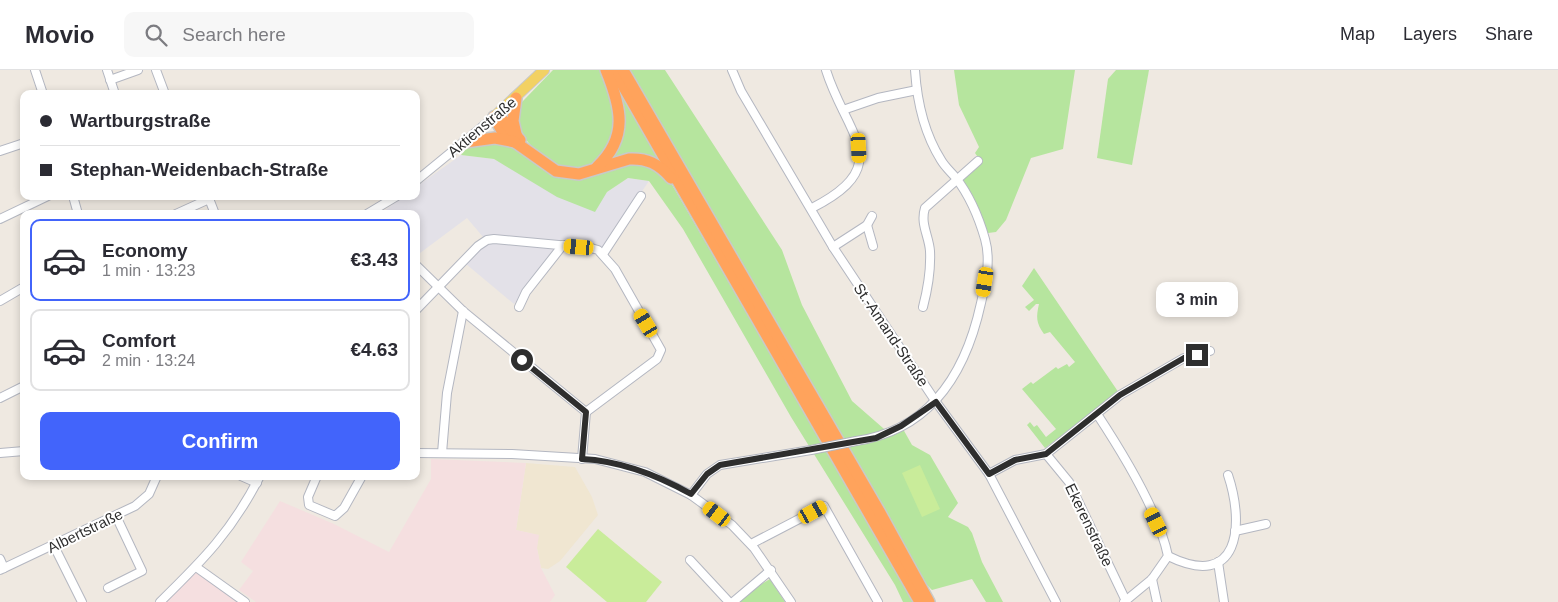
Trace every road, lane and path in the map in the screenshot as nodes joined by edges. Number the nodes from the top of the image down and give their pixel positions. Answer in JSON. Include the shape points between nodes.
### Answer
{"nodes":[{"id":1,"x":35,"y":70,"type":"edge"},
{"id":2,"x":107,"y":70,"type":"edge"},
{"id":3,"x":138,"y":70,"type":"edge"},
{"id":4,"x":156,"y":70,"type":"edge"},
{"id":5,"x":544,"y":70,"type":"edge"},
{"id":6,"x":606,"y":70,"type":"edge"},
{"id":7,"x":614,"y":70,"type":"edge"},
{"id":8,"x":624,"y":70,"type":"edge"},
{"id":9,"x":732,"y":70,"type":"edge"},
{"id":10,"x":826,"y":70,"type":"edge"},
{"id":11,"x":916,"y":70,"type":"edge"},
{"id":12,"x":110,"y":80,"type":"junction"},
{"id":13,"x":42,"y":90,"type":"edge"},
{"id":14,"x":114,"y":90,"type":"edge"},
{"id":15,"x":164,"y":90,"type":"edge"},
{"id":16,"x":916,"y":90,"type":"junction"},
{"id":17,"x":516,"y":98,"type":"junction"},
{"id":18,"x":843,"y":110,"type":"junction"},
{"id":19,"x":494,"y":117,"type":"junction"},
{"id":20,"x":518,"y":141,"type":"junction"},
{"id":21,"x":465,"y":142,"type":"junction"},
{"id":22,"x":20,"y":144,"type":"edge"},
{"id":23,"x":0,"y":150,"type":"edge"},
{"id":24,"x":978,"y":161,"type":"dead end"},
{"id":25,"x":596,"y":168,"type":"junction"},
{"id":26,"x":420,"y":178,"type":"edge"},
{"id":27,"x":956,"y":178,"type":"junction"},
{"id":28,"x":679,"y":186,"type":"junction"},
{"id":29,"x":641,"y":196,"type":"dead end"},
{"id":30,"x":40,"y":200,"type":"edge"},
{"id":31,"x":205,"y":200,"type":"edge"},
{"id":32,"x":391,"y":200,"type":"edge"},
{"id":33,"x":812,"y":208,"type":"junction"},
{"id":34,"x":184,"y":210,"type":"edge"},
{"id":35,"x":375,"y":210,"type":"edge"},
{"id":36,"x":872,"y":216,"type":"dead end"},
{"id":37,"x":0,"y":219,"type":"edge"},
{"id":38,"x":867,"y":225,"type":"junction"},
{"id":39,"x":563,"y":245,"type":"junction"},
{"id":40,"x":873,"y":246,"type":"dead end"},
{"id":41,"x":833,"y":247,"type":"junction"},
{"id":42,"x":603,"y":254,"type":"junction"},
{"id":43,"x":420,"y":269,"type":"edge"},
{"id":44,"x":20,"y":288,"type":"edge"},
{"id":45,"x":438,"y":288,"type":"junction"},
{"id":46,"x":0,"y":301,"type":"edge"},
{"id":47,"x":420,"y":306,"type":"edge"},
{"id":48,"x":519,"y":307,"type":"dead end"},
{"id":49,"x":923,"y":307,"type":"dead end"},
{"id":50,"x":463,"y":311,"type":"junction"},
{"id":51,"x":1210,"y":351,"type":"dead end"},
{"id":52,"x":20,"y":388,"type":"edge"},
{"id":53,"x":0,"y":398,"type":"edge"},
{"id":54,"x":936,"y":402,"type":"junction"},
{"id":55,"x":586,"y":412,"type":"junction"},
{"id":56,"x":1097,"y":414,"type":"junction"},
{"id":57,"x":20,"y":451,"type":"edge"},
{"id":58,"x":0,"y":453,"type":"edge"},
{"id":59,"x":420,"y":453,"type":"edge"},
{"id":60,"x":442,"y":453,"type":"junction"},
{"id":61,"x":1046,"y":454,"type":"junction"},
{"id":62,"x":582,"y":459,"type":"junction"},
{"id":63,"x":989,"y":474,"type":"junction"},
{"id":64,"x":1228,"y":475,"type":"dead end"},
{"id":65,"x":155,"y":480,"type":"edge"},
{"id":66,"x":257,"y":480,"type":"edge"},
{"id":67,"x":315,"y":480,"type":"edge"},
{"id":68,"x":360,"y":480,"type":"edge"},
{"id":69,"x":691,"y":494,"type":"junction"},
{"id":70,"x":116,"y":516,"type":"junction"},
{"id":71,"x":1266,"y":524,"type":"dead end"},
{"id":72,"x":1235,"y":531,"type":"junction"},
{"id":73,"x":751,"y":544,"type":"junction"},
{"id":74,"x":54,"y":546,"type":"junction"},
{"id":75,"x":1168,"y":556,"type":"junction"},
{"id":76,"x":0,"y":559,"type":"edge"},
{"id":77,"x":690,"y":560,"type":"dead end"},
{"id":78,"x":1218,"y":562,"type":"junction"},
{"id":79,"x":196,"y":567,"type":"junction"},
{"id":80,"x":2,"y":570,"type":"edge"},
{"id":81,"x":771,"y":570,"type":"junction"},
{"id":82,"x":1152,"y":578,"type":"junction"},
{"id":83,"x":108,"y":588,"type":"dead end"},
{"id":84,"x":1125,"y":601,"type":"edge"},
{"id":85,"x":82,"y":602,"type":"edge"},
{"id":86,"x":160,"y":602,"type":"edge"},
{"id":87,"x":245,"y":602,"type":"edge"},
{"id":88,"x":729,"y":602,"type":"edge"},
{"id":89,"x":733,"y":602,"type":"edge"},
{"id":90,"x":791,"y":602,"type":"edge"},
{"id":91,"x":878,"y":602,"type":"edge"},
{"id":92,"x":920,"y":602,"type":"edge"},
{"id":93,"x":929,"y":602,"type":"edge"},
{"id":94,"x":1056,"y":602,"type":"edge"},
{"id":95,"x":1157,"y":602,"type":"edge"},
{"id":96,"x":1224,"y":602,"type":"edge"}],
"edges":[{"from":1,"to":13,"type":"street"},
{"from":2,"to":12,"type":"street"},
{"from":3,"to":12,"type":"street"},
{"from":4,"to":15,"type":"street"},
{"from":5,"to":17,"type":"main road","name":"Aktienstraße"},
{"from":6,"to":25,"type":"highway","via":[[616,100],[620,129],[612,150]]},
{"from":7,"to":28,"type":"highway"},
{"from":8,"to":93,"type":"highway"},
{"from":9,"to":33,"type":"street","name":"St.-Amand-Straße","via":[[772,146]]},
{"from":10,"to":18,"type":"street"},
{"from":11,"to":16,"type":"street"},
{"from":12,"to":14,"type":"street"},
{"from":16,"to":18,"type":"street"},
{"from":16,"to":27,"type":"street","via":[[927,132],[942,161]]},
{"from":17,"to":19,"type":"main road","name":"Aktienstraße"},
{"from":17,"to":20,"type":"highway","via":[[513,121]]},
{"from":18,"to":33,"type":"street","via":[[859,148],[860,165],[852,182],[834,197]]},
{"from":19,"to":20,"type":"highway","via":[[501,129]]},
{"from":19,"to":21,"type":"street","name":"Aktienstraße"},
{"from":20,"to":21,"type":"highway","via":[[495,138]]},
{"from":20,"to":25,"type":"highway","via":[[541,163],[556,172],[579,174]]},
{"from":21,"to":26,"type":"street","name":"Aktienstraße"},
{"from":22,"to":23,"type":"street"},
{"from":24,"to":27,"type":"street"},
{"from":25,"to":28,"type":"highway","via":[[629,159],[646,160]]},
{"from":27,"to":49,"type":"street","via":[[925,208],[922,218],[930,250],[930,282]]},
{"from":27,"to":54,"type":"street","via":[[978,220],[989,259],[978,317],[965,358]]},
{"from":28,"to":92,"type":"highway"},
{"from":29,"to":42,"type":"street"},
{"from":30,"to":37,"type":"street"},
{"from":31,"to":34,"type":"street"},
{"from":32,"to":35,"type":"street"},
{"from":33,"to":41,"type":"street","name":"St.-Amand-Straße"},
{"from":36,"to":38,"type":"street"},
{"from":38,"to":40,"type":"street"},
{"from":38,"to":41,"type":"street"},
{"from":39,"to":42,"type":"street","via":[[591,248]]},
{"from":39,"to":45,"type":"street","via":[[487,240]]},
{"from":39,"to":48,"type":"street","via":[[526,292]]},
{"from":41,"to":54,"type":"street","name":"St.-Amand-Straße"},
{"from":42,"to":55,"type":"street","via":[[615,269],[661,350],[658,359]]},
{"from":43,"to":45,"type":"street"},
{"from":44,"to":46,"type":"street"},
{"from":45,"to":47,"type":"street"},
{"from":45,"to":50,"type":"street"},
{"from":50,"to":55,"type":"street"},
{"from":50,"to":60,"type":"street","via":[[447,393]]},
{"from":51,"to":56,"type":"street","via":[[1176,363],[1120,395]]},
{"from":52,"to":53,"type":"street"},
{"from":54,"to":63,"type":"street","name":"St.-Amand-Straße"},
{"from":54,"to":69,"type":"street","bridge":true,"via":[[888,434],[720,465],[707,474]]},
{"from":55,"to":62,"type":"street"},
{"from":56,"to":61,"type":"street"},
{"from":56,"to":75,"type":"street","via":[[1123,454],[1164,539]]},
{"from":57,"to":58,"type":"street"},
{"from":59,"to":60,"type":"street"},
{"from":60,"to":62,"type":"street"},
{"from":61,"to":63,"type":"street","via":[[1015,460]]},
{"from":61,"to":84,"type":"street","name":"Ekerenstraße","via":[[1069,482]]},
{"from":62,"to":69,"type":"street","via":[[645,472]]},
{"from":63,"to":94,"type":"street","name":"St.-Amand-Straße"},
{"from":64,"to":72,"type":"street","via":[[1234,494]]},
{"from":65,"to":70,"type":"street","name":"Albertstraße","via":[[149,494]]},
{"from":66,"to":79,"type":"street","via":[[236,520]]},
{"from":67,"to":68,"type":"street","via":[[308,497],[309,505],[335,516],[344,508]]},
{"from":69,"to":73,"type":"street"},
{"from":70,"to":74,"type":"street","name":"Albertstraße"},
{"from":70,"to":83,"type":"street","via":[[142,571]]},
{"from":71,"to":72,"type":"street"},
{"from":72,"to":78,"type":"street","via":[[1232,551]]},
{"from":73,"to":81,"type":"street"},
{"from":73,"to":91,"type":"street","via":[[824,506]]},
{"from":74,"to":80,"type":"street","name":"Albertstraße"},
{"from":74,"to":85,"type":"street"},
{"from":75,"to":78,"type":"street","via":[[1182,563],[1201,566]]},
{"from":75,"to":82,"type":"street"},
{"from":76,"to":80,"type":"street"},
{"from":77,"to":88,"type":"street"},
{"from":78,"to":96,"type":"street"},
{"from":79,"to":86,"type":"street"},
{"from":79,"to":87,"type":"street"},
{"from":81,"to":89,"type":"street"},
{"from":81,"to":90,"type":"street"},
{"from":82,"to":84,"type":"street"},
{"from":82,"to":95,"type":"street"}]}
